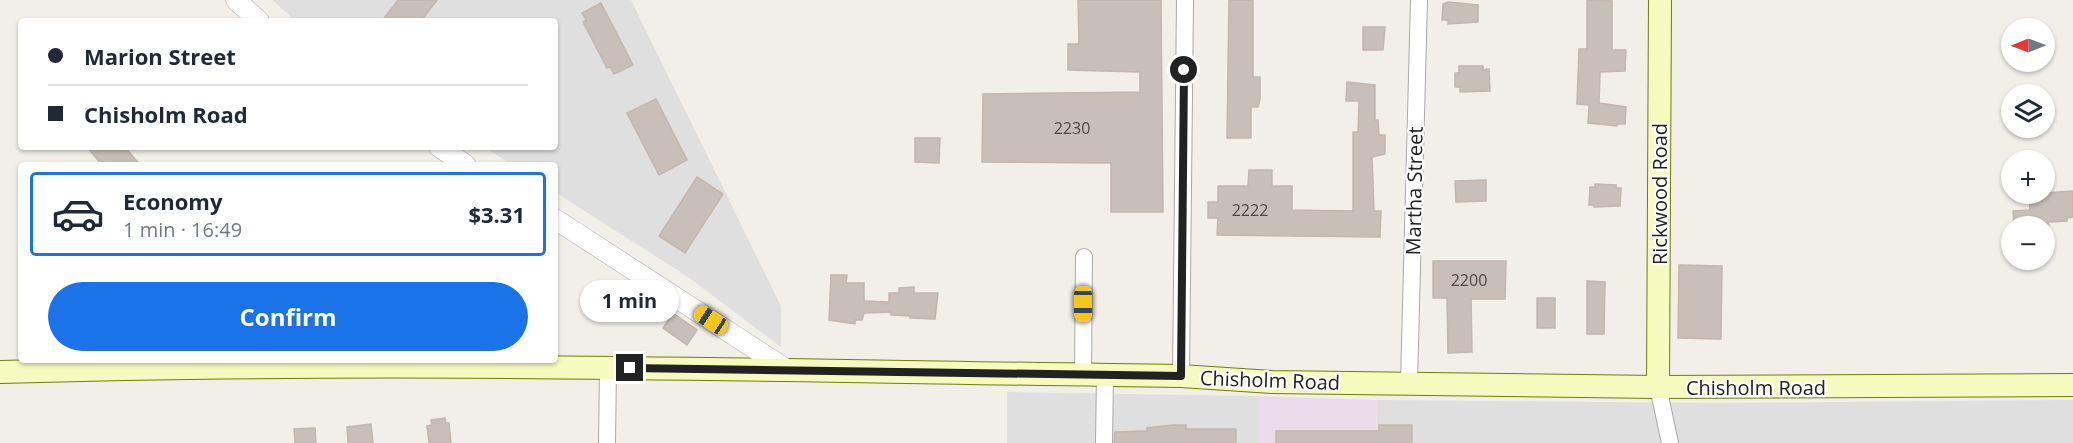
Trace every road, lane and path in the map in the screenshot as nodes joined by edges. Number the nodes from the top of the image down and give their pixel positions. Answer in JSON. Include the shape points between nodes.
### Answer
{"nodes":[{"id":1,"x":236,"y":0,"type":"edge"},
{"id":2,"x":1185,"y":0,"type":"edge"},
{"id":3,"x":1419,"y":0,"type":"edge"},
{"id":4,"x":1660,"y":0,"type":"edge"},
{"id":5,"x":251,"y":18,"type":"edge"},
{"id":6,"x":444,"y":150,"type":"edge"},
{"id":7,"x":462,"y":162,"type":"edge"},
{"id":8,"x":558,"y":221,"type":"edge"},
{"id":9,"x":1084,"y":256,"type":"dead end"},
{"id":10,"x":608,"y":367,"type":"junction"},
{"id":11,"x":789,"y":371,"type":"junction"},
{"id":12,"x":0,"y":372,"type":"edge"},
{"id":13,"x":1094,"y":375,"type":"junction"},
{"id":14,"x":1181,"y":376,"type":"junction"},
{"id":15,"x":1409,"y":382,"type":"junction"},
{"id":16,"x":2073,"y":385,"type":"edge"},
{"id":17,"x":1658,"y":387,"type":"junction"},
{"id":18,"x":607,"y":443,"type":"edge"},
{"id":19,"x":1104,"y":443,"type":"edge"},
{"id":20,"x":1670,"y":443,"type":"edge"}],
"edges":[{"from":1,"to":5,"type":"street"},
{"from":2,"to":14,"type":"street"},
{"from":3,"to":15,"type":"street","name":"Martha Street"},
{"from":4,"to":17,"type":"main road","name":"Rickwood Road"},
{"from":6,"to":7,"type":"street"},
{"from":8,"to":11,"type":"street"},
{"from":9,"to":13,"type":"street"},
{"from":10,"to":11,"type":"main road","name":"Chisholm Road"},
{"from":10,"to":12,"type":"main road","name":"Chisholm Road","via":[[190,366]]},
{"from":10,"to":18,"type":"street"},
{"from":11,"to":13,"type":"main road","name":"Chisholm Road"},
{"from":13,"to":14,"type":"main road","name":"Chisholm Road"},
{"from":13,"to":19,"type":"street"},
{"from":14,"to":15,"type":"main road","name":"Chisholm Road","via":[[1272,382]]},
{"from":15,"to":17,"type":"main road","name":"Chisholm Road"},
{"from":16,"to":17,"type":"main road","name":"Chisholm Road"},
{"from":17,"to":20,"type":"street"}]}
